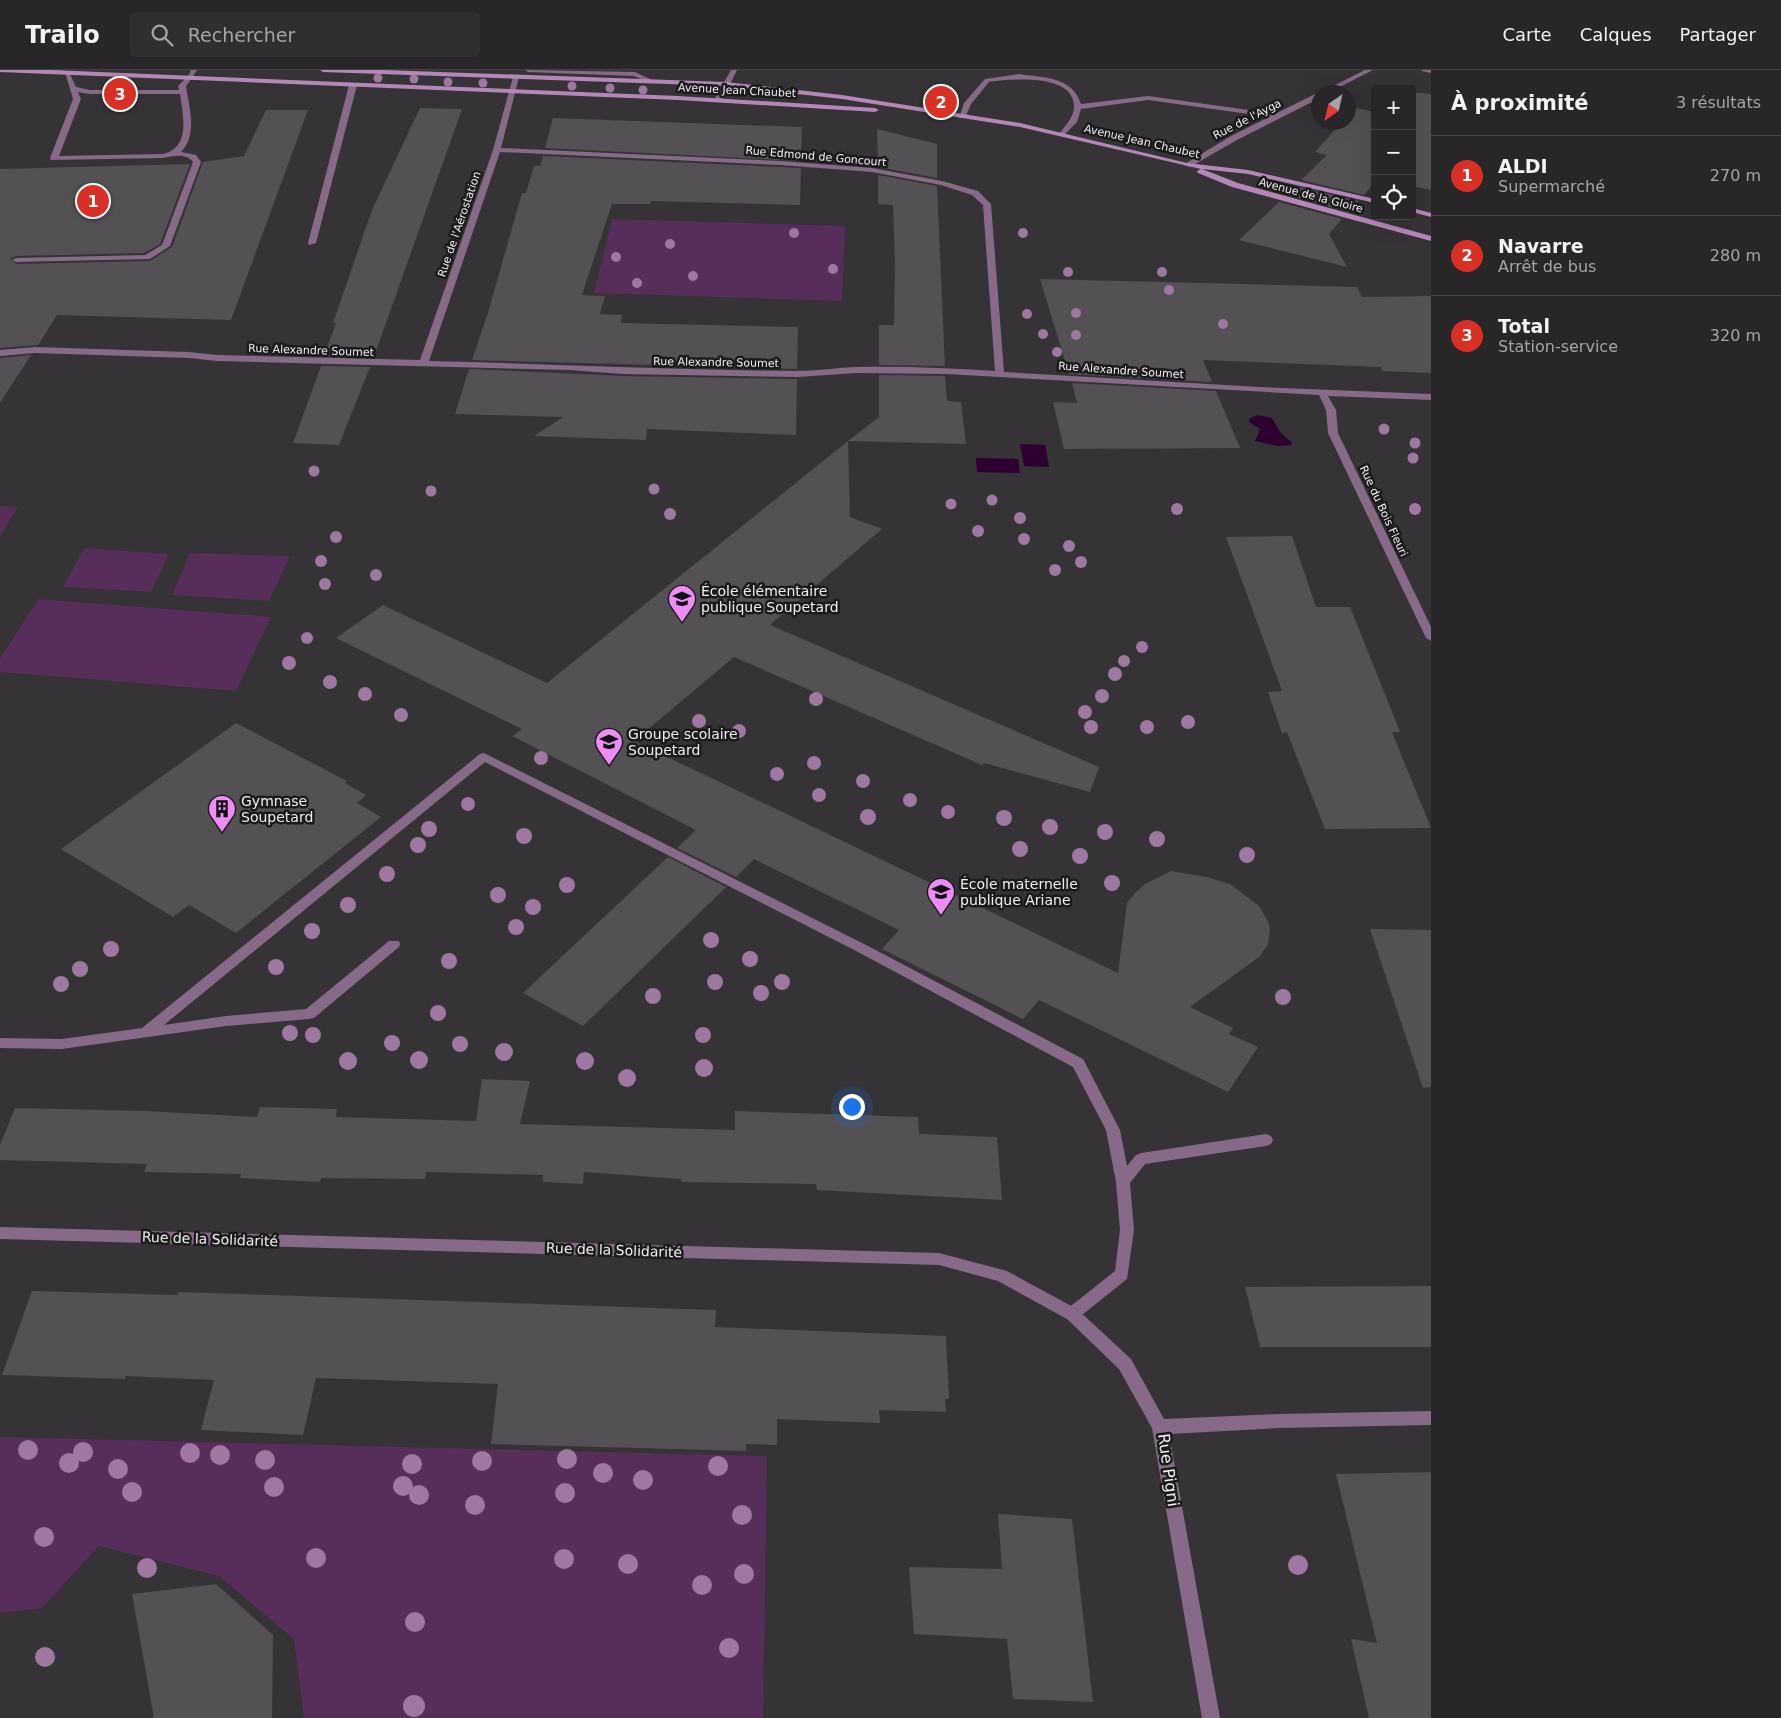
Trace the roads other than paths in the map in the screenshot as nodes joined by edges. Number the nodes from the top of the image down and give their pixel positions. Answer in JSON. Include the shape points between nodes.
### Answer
{"nodes":[{"id":1,"x":0,"y":70,"type":"edge"},
{"id":2,"x":194,"y":70,"type":"edge"},
{"id":3,"x":323,"y":70,"type":"edge"},
{"id":4,"x":528,"y":70,"type":"edge"},
{"id":5,"x":734,"y":70,"type":"edge"},
{"id":6,"x":1370,"y":70,"type":"edge"},
{"id":7,"x":1424,"y":70,"type":"edge"},
{"id":8,"x":1431,"y":72,"type":"edge"},
{"id":9,"x":67,"y":73,"type":"junction"},
{"id":10,"x":516,"y":77,"type":"junction"},
{"id":11,"x":190,"y":78,"type":"junction"},
{"id":12,"x":650,"y":81,"type":"junction"},
{"id":13,"x":726,"y":84,"type":"junction"},
{"id":14,"x":353,"y":85,"type":"junction"},
{"id":15,"x":1339,"y":85,"type":"edge"},
{"id":16,"x":74,"y":89,"type":"junction"},
{"id":17,"x":511,"y":91,"type":"junction"},
{"id":18,"x":182,"y":92,"type":"junction"},
{"id":19,"x":718,"y":100,"type":"junction"},
{"id":20,"x":1311,"y":100,"type":"edge"},
{"id":21,"x":1078,"y":107,"type":"junction"},
{"id":22,"x":962,"y":116,"type":"junction"},
{"id":23,"x":1278,"y":116,"type":"junction"},
{"id":24,"x":1063,"y":134,"type":"junction"},
{"id":25,"x":497,"y":150,"type":"junction"},
{"id":26,"x":176,"y":153,"type":"junction"},
{"id":27,"x":1188,"y":165,"type":"junction"},
{"id":28,"x":1371,"y":200,"type":"edge"},
{"id":29,"x":1416,"y":211,"type":"edge"},
{"id":30,"x":1431,"y":215,"type":"edge"},
{"id":31,"x":1431,"y":239,"type":"edge"},
{"id":32,"x":312,"y":243,"type":"dead end"},
{"id":33,"x":16,"y":260,"type":"dead end"},
{"id":34,"x":0,"y":353,"type":"edge"},
{"id":35,"x":422,"y":364,"type":"junction"},
{"id":36,"x":1000,"y":374,"type":"junction"},
{"id":37,"x":1322,"y":392,"type":"junction"},
{"id":38,"x":1429,"y":398,"type":"edge"},
{"id":39,"x":1431,"y":638,"type":"edge"},
{"id":40,"x":394,"y":944,"type":"dead end"},
{"id":41,"x":146,"y":1032,"type":"junction"},
{"id":42,"x":0,"y":1043,"type":"edge"},
{"id":43,"x":1266,"y":1140,"type":"dead end"},
{"id":44,"x":1123,"y":1182,"type":"junction"},
{"id":45,"x":0,"y":1233,"type":"edge"},
{"id":46,"x":1072,"y":1314,"type":"junction"},
{"id":47,"x":1431,"y":1418,"type":"edge"},
{"id":48,"x":1160,"y":1427,"type":"junction"},
{"id":49,"x":1211,"y":1718,"type":"edge"}],
"edges":[{"from":1,"to":9,"type":"main road","name":"Avenue Jean Chaubet"},
{"from":2,"to":11,"type":"street"},
{"from":3,"to":10,"type":"main road","name":"Avenue Jean Chaubet"},
{"from":4,"to":12,"type":"street","name":"Avenue Jean Chaubet","via":[[635,74]]},
{"from":5,"to":13,"type":"street"},
{"from":6,"to":15,"type":"street"},
{"from":7,"to":8,"type":"street"},
{"from":9,"to":11,"type":"main road","name":"Avenue Jean Chaubet"},
{"from":9,"to":16,"type":"street"},
{"from":10,"to":12,"type":"main road","name":"Avenue Jean Chaubet"},
{"from":10,"to":17,"type":"street"},
{"from":11,"to":14,"type":"main road","name":"Avenue Jean Chaubet"},
{"from":11,"to":18,"type":"street","via":[[182,86]]},
{"from":12,"to":13,"type":"main road","name":"Avenue Jean Chaubet"},
{"from":13,"to":19,"type":"street"},
{"from":13,"to":22,"type":"main road","name":"Avenue Jean Chaubet"},
{"from":14,"to":17,"type":"main road","name":"Avenue Jean Chaubet"},
{"from":14,"to":32,"type":"street"},
{"from":16,"to":18,"type":"street","via":[[90,92]]},
{"from":16,"to":26,"type":"street","via":[[77,99],[54,158]]},
{"from":17,"to":19,"type":"main road","name":"Avenue Jean Chaubet"},
{"from":17,"to":25,"type":"street","name":"Rue de l'Aérostation"},
{"from":18,"to":26,"type":"street","via":[[188,123],[182,147]]},
{"from":19,"to":22,"type":"main road","name":"Avenue Jean Chaubet"},
{"from":20,"to":23,"type":"street","name":"Rue de l'Ayga"},
{"from":21,"to":22,"type":"street","via":[[1074,94],[1061,83],[1019,76],[987,80]]},
{"from":21,"to":23,"type":"street","via":[[1148,98]]},
{"from":21,"to":24,"type":"street","via":[[1073,122]]},
{"from":22,"to":24,"type":"main road","name":"Avenue Jean Chaubet"},
{"from":23,"to":27,"type":"street","name":"Rue de l'Ayga","via":[[1221,144]]},
{"from":24,"to":27,"type":"main road","name":"Avenue Jean Chaubet"},
{"from":25,"to":35,"type":"street","name":"Rue de l'Aérostation"},
{"from":25,"to":36,"type":"street","name":"Rue Edmond de Goncourt","via":[[872,170],[942,183],[975,193],[987,204]]},
{"from":26,"to":33,"type":"street","via":[[193,157],[198,162],[166,246],[147,257]]},
{"from":27,"to":28,"type":"main road","name":"Avenue Jean Chaubet","via":[[1248,172]]},
{"from":27,"to":31,"type":"main road","name":"Avenue de la Gloire","via":[[1235,185]]},
{"from":29,"to":30,"type":"main road"},
{"from":34,"to":35,"type":"street","name":"Rue Alexandre Soumet","via":[[35,350]]},
{"from":35,"to":36,"type":"street","name":"Rue Alexandre Soumet","via":[[570,367],[623,372],[798,374],[856,370]]},
{"from":36,"to":37,"type":"street","name":"Rue Alexandre Soumet"},
{"from":37,"to":38,"type":"street","name":"Rue Alexandre Soumet"},
{"from":37,"to":39,"type":"street","name":"Rue du Bois Fleuri","via":[[1331,410],[1333,433]]},
{"from":40,"to":41,"type":"street","via":[[308,1014]]},
{"from":41,"to":42,"type":"street","via":[[62,1044]]},
{"from":41,"to":44,"type":"street","via":[[484,757],[864,949],[1078,1062],[1113,1130]]},
{"from":43,"to":44,"type":"street","via":[[1140,1159]]},
{"from":44,"to":46,"type":"street","via":[[1127,1230],[1122,1274]]},
{"from":45,"to":46,"type":"street","name":"Rue de la Solidarité","via":[[939,1259],[1002,1276]]},
{"from":46,"to":48,"type":"street","name":"Rue de la Solidarité","via":[[1125,1364]]},
{"from":47,"to":48,"type":"street","name":"Rue Pigni"},
{"from":48,"to":49,"type":"street","name":"Rue Pigni"}]}
